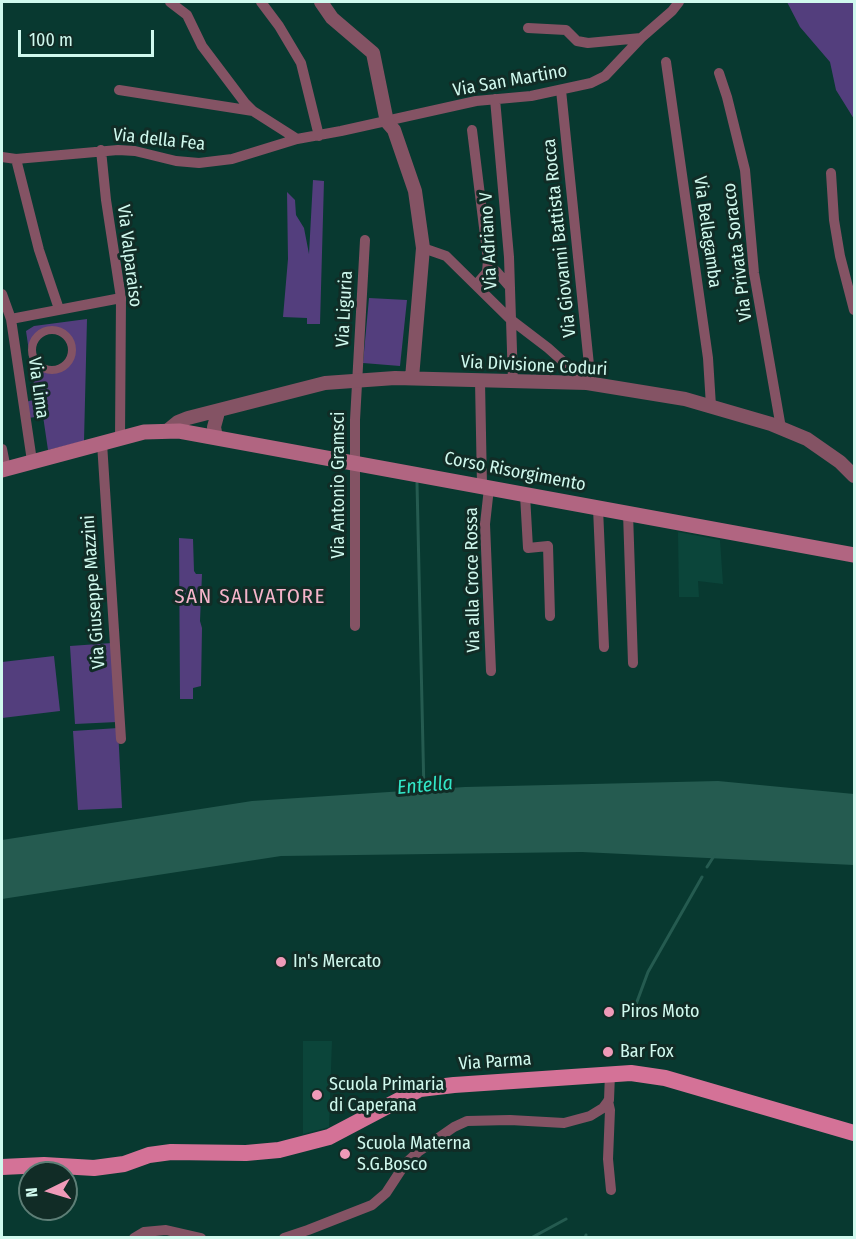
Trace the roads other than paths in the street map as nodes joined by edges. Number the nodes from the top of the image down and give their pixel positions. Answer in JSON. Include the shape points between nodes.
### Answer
{"nodes":[{"id":1,"x":170,"y":2,"type":"edge"},
{"id":2,"x":261,"y":2,"type":"edge"},
{"id":3,"x":321,"y":2,"type":"edge"},
{"id":4,"x":679,"y":2,"type":"edge"},
{"id":5,"x":528,"y":28,"type":"dead end"},
{"id":6,"x":641,"y":38,"type":"junction"},
{"id":7,"x":666,"y":62,"type":"dead end"},
{"id":8,"x":720,"y":74,"type":"dead end"},
{"id":9,"x":118,"y":90,"type":"dead end"},
{"id":10,"x":561,"y":90,"type":"junction"},
{"id":11,"x":495,"y":99,"type":"junction"},
{"id":12,"x":253,"y":111,"type":"junction"},
{"id":13,"x":387,"y":122,"type":"junction"},
{"id":14,"x":472,"y":130,"type":"dead end"},
{"id":15,"x":319,"y":136,"type":"junction"},
{"id":16,"x":297,"y":139,"type":"junction"},
{"id":17,"x":101,"y":150,"type":"junction"},
{"id":18,"x":2,"y":157,"type":"edge"},
{"id":19,"x":16,"y":159,"type":"junction"},
{"id":20,"x":831,"y":173,"type":"dead end"},
{"id":21,"x":366,"y":240,"type":"dead end"},
{"id":22,"x":423,"y":248,"type":"junction"},
{"id":23,"x":487,"y":272,"type":"junction"},
{"id":24,"x":476,"y":285,"type":"junction"},
{"id":25,"x":509,"y":286,"type":"junction"},
{"id":26,"x":2,"y":294,"type":"edge"},
{"id":27,"x":121,"y":298,"type":"junction"},
{"id":28,"x":59,"y":309,"type":"junction"},
{"id":29,"x":855,"y":310,"type":"edge"},
{"id":30,"x":11,"y":319,"type":"junction"},
{"id":31,"x":510,"y":319,"type":"junction"},
{"id":32,"x":71,"y":345,"type":"joint"},
{"id":33,"x":412,"y":378,"type":"junction"},
{"id":34,"x":357,"y":380,"type":"junction"},
{"id":35,"x":480,"y":381,"type":"junction"},
{"id":36,"x":513,"y":382,"type":"junction"},
{"id":37,"x":587,"y":383,"type":"junction"},
{"id":38,"x":711,"y":406,"type":"junction"},
{"id":39,"x":231,"y":407,"type":"junction"},
{"id":40,"x":217,"y":416,"type":"junction"},
{"id":41,"x":781,"y":428,"type":"junction"},
{"id":42,"x":167,"y":431,"type":"junction"},
{"id":43,"x":186,"y":432,"type":"junction"},
{"id":44,"x":216,"y":437,"type":"junction"},
{"id":45,"x":120,"y":438,"type":"junction"},
{"id":46,"x":102,"y":443,"type":"junction"},
{"id":47,"x":2,"y":449,"type":"edge"},
{"id":48,"x":32,"y":461,"type":"junction"},
{"id":49,"x":355,"y":462,"type":"junction"},
{"id":50,"x":4,"y":470,"type":"edge"},
{"id":51,"x":853,"y":471,"type":"edge"},
{"id":52,"x":485,"y":487,"type":"junction"},
{"id":53,"x":525,"y":495,"type":"junction"},
{"id":54,"x":598,"y":508,"type":"junction"},
{"id":55,"x":628,"y":513,"type":"junction"},
{"id":56,"x":855,"y":555,"type":"edge"},
{"id":57,"x":550,"y":616,"type":"dead end"},
{"id":58,"x":356,"y":626,"type":"dead end"},
{"id":59,"x":604,"y":647,"type":"dead end"},
{"id":60,"x":633,"y":663,"type":"dead end"},
{"id":61,"x":491,"y":671,"type":"dead end"},
{"id":62,"x":121,"y":739,"type":"dead end"},
{"id":63,"x":610,"y":1074,"type":"junction"},
{"id":64,"x":608,"y":1101,"type":"junction"},
{"id":65,"x":855,"y":1133,"type":"edge"},
{"id":66,"x":2,"y":1167,"type":"edge"},
{"id":67,"x":611,"y":1190,"type":"dead end"},
{"id":68,"x":134,"y":1238,"type":"edge"},
{"id":69,"x":201,"y":1238,"type":"edge"},
{"id":70,"x":284,"y":1238,"type":"edge"}],
"edges":[{"from":1,"to":12,"type":"street","via":[[187,15],[202,46]]},
{"from":2,"to":15,"type":"street","via":[[301,63]]},
{"from":3,"to":13,"type":"street","via":[[332,18],[373,53]]},
{"from":4,"to":6,"type":"street","name":"Via San Martino"},
{"from":5,"to":6,"type":"street","via":[[566,30],[577,41],[588,43]]},
{"from":6,"to":10,"type":"street","name":"Via San Martino","via":[[605,76]]},
{"from":7,"to":38,"type":"street","name":"Via Bellagamba","via":[[708,358]]},
{"from":8,"to":41,"type":"street","name":"Via Privata Soracco","via":[[745,170],[754,273]]},
{"from":9,"to":12,"type":"street"},
{"from":10,"to":11,"type":"street","name":"Via San Martino"},
{"from":10,"to":37,"type":"street","name":"Via Giovanni Battista Rocca","via":[[589,364]]},
{"from":11,"to":13,"type":"street","name":"Via San Martino"},
{"from":11,"to":25,"type":"street","name":"Via Adriano V"},
{"from":12,"to":16,"type":"street"},
{"from":13,"to":15,"type":"street","name":"Via San Martino"},
{"from":13,"to":22,"type":"street","via":[[394,130],[415,191]]},
{"from":14,"to":23,"type":"street"},
{"from":15,"to":16,"type":"street","name":"Via della Fea"},
{"from":16,"to":17,"type":"street","name":"Via della Fea","via":[[232,159],[199,163],[135,151]]},
{"from":17,"to":19,"type":"street","name":"Via della Fea"},
{"from":17,"to":27,"type":"street","name":"Via Valparaiso"},
{"from":18,"to":19,"type":"street","name":"Via della Fea"},
{"from":19,"to":28,"type":"street"},
{"from":20,"to":29,"type":"street","via":[[840,256]]},
{"from":21,"to":34,"type":"street","name":"Via Liguria"},
{"from":22,"to":24,"type":"street","via":[[446,256]]},
{"from":22,"to":33,"type":"street"},
{"from":23,"to":24,"type":"street"},
{"from":23,"to":25,"type":"street","via":[[496,271]]},
{"from":24,"to":31,"type":"street"},
{"from":25,"to":31,"type":"street","name":"Via Adriano V"},
{"from":26,"to":30,"type":"street","name":"Via Lima"},
{"from":27,"to":28,"type":"street"},
{"from":27,"to":45,"type":"street","name":"Via Valparaiso"},
{"from":28,"to":30,"type":"street"},
{"from":30,"to":48,"type":"street","name":"Via Lima"},
{"from":31,"to":36,"type":"street","name":"Via Adriano V"},
{"from":31,"to":37,"type":"street"},
{"from":32,"to":32,"type":"street","via":[[63,333],[45,332],[35,341],[33,355],[41,367],[55,370],[68,363]]},
{"from":33,"to":34,"type":"street","name":"Via Divisione Coduri"},
{"from":33,"to":35,"type":"street","name":"Via Divisione Coduri"},
{"from":34,"to":39,"type":"street","name":"Via Divisione Coduri","via":[[325,383]]},
{"from":34,"to":49,"type":"street","name":"Via Antonio Gramsci"},
{"from":35,"to":36,"type":"street","name":"Via Divisione Coduri"},
{"from":35,"to":52,"type":"street","name":"Via alla Croce Rossa"},
{"from":36,"to":37,"type":"street","name":"Via Divisione Coduri"},
{"from":37,"to":38,"type":"street","name":"Via Divisione Coduri"},
{"from":38,"to":41,"type":"street","name":"Via Divisione Coduri"},
{"from":39,"to":40,"type":"street","name":"Via Divisione Coduri"},
{"from":39,"to":42,"type":"street","name":"Via Divisione Coduri","via":[[188,418]]},
{"from":40,"to":43,"type":"street","name":"Via Divisione Coduri"},
{"from":40,"to":44,"type":"street"},
{"from":41,"to":51,"type":"street","name":"Via Divisione Coduri","via":[[807,439]]},
{"from":42,"to":43,"type":"main road","name":"Corso Risorgimento"},
{"from":42,"to":45,"type":"main road","name":"Corso Risorgimento"},
{"from":43,"to":44,"type":"main road","name":"Corso Risorgimento"},
{"from":44,"to":49,"type":"main road","name":"Corso Risorgimento"},
{"from":45,"to":46,"type":"main road","name":"Corso Risorgimento"},
{"from":46,"to":48,"type":"main road","name":"Corso Risorgimento"},
{"from":46,"to":62,"type":"street","name":"Via Giuseppe Mazzini"},
{"from":47,"to":50,"type":"street"},
{"from":48,"to":50,"type":"main road","name":"Corso Risorgimento"},
{"from":49,"to":52,"type":"main road","name":"Corso Risorgimento"},
{"from":49,"to":58,"type":"street","name":"Via Antonio Gramsci"},
{"from":52,"to":53,"type":"main road","name":"Corso Risorgimento"},
{"from":52,"to":61,"type":"street","name":"Via alla Croce Rossa"},
{"from":53,"to":54,"type":"main road","name":"Corso Risorgimento"},
{"from":53,"to":57,"type":"street","via":[[528,548],[548,546]]},
{"from":54,"to":55,"type":"main road","name":"Corso Risorgimento"},
{"from":54,"to":59,"type":"street"},
{"from":55,"to":56,"type":"main road","name":"Corso Risorgimento"},
{"from":55,"to":60,"type":"street"},
{"from":63,"to":64,"type":"street"},
{"from":63,"to":65,"type":"main road","name":"Via Parma","via":[[655,1076]]},
{"from":63,"to":66,"type":"main road","name":"Via Parma","via":[[420,1089],[329,1137],[279,1150],[171,1152],[94,1168]]},
{"from":64,"to":67,"type":"street"},
{"from":64,"to":70,"type":"street","via":[[590,1116],[564,1123],[467,1121],[418,1152],[372,1205]]},
{"from":68,"to":69,"type":"street","via":[[144,1232],[166,1230]]}]}
